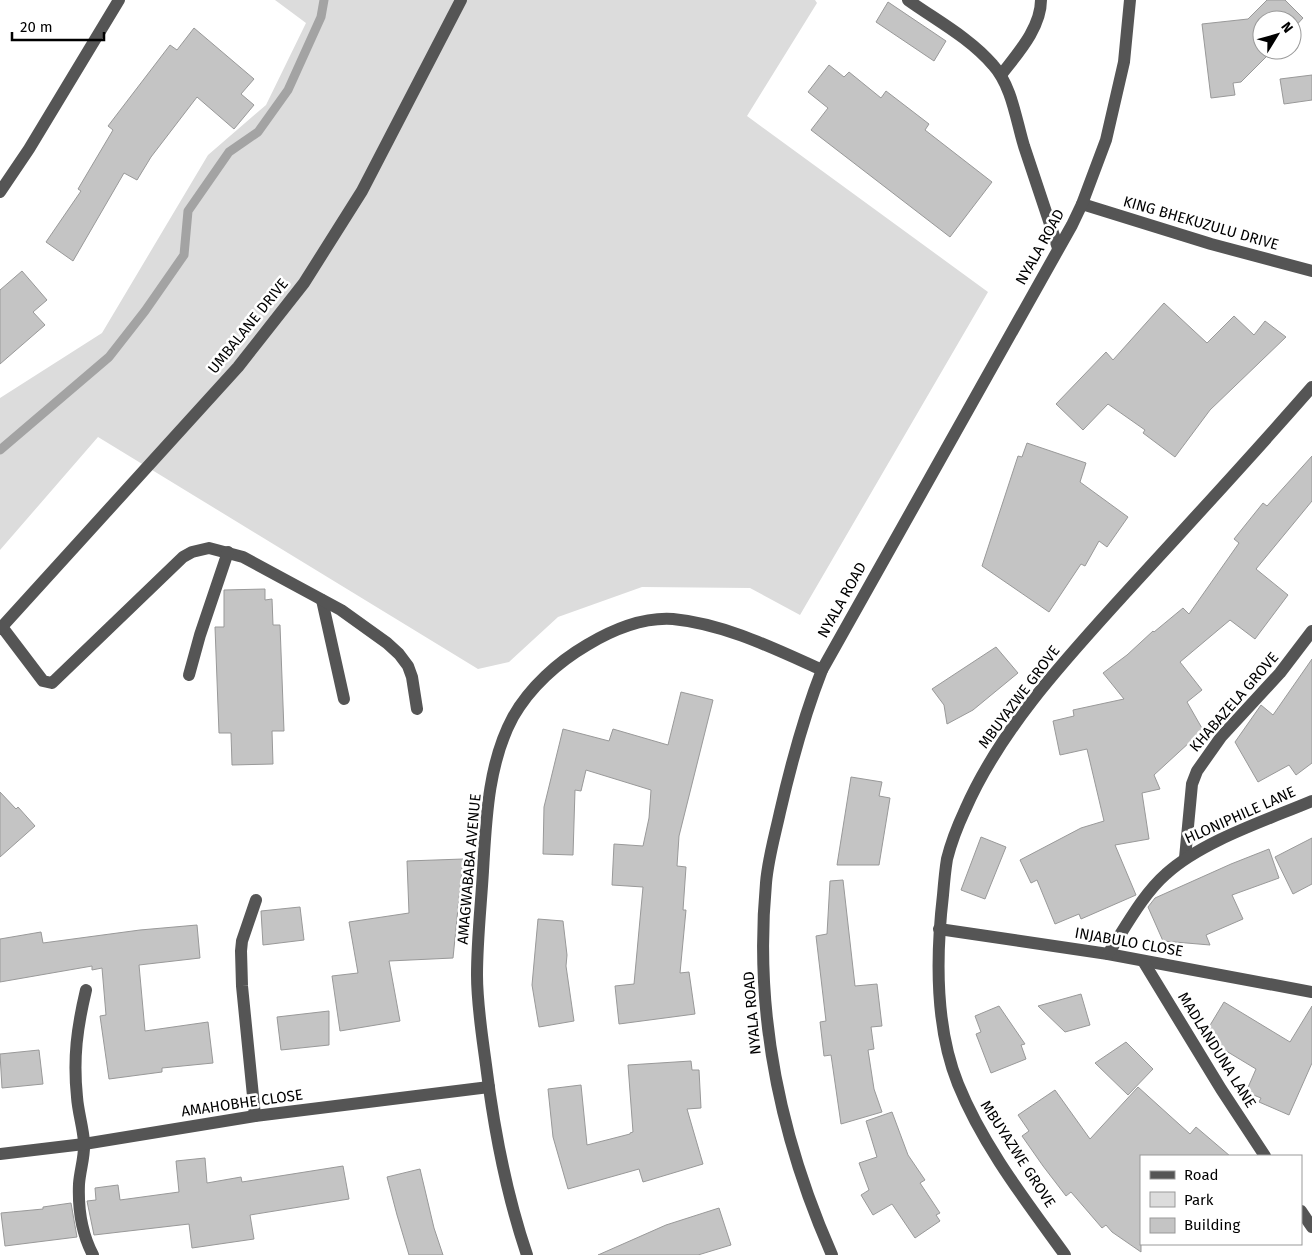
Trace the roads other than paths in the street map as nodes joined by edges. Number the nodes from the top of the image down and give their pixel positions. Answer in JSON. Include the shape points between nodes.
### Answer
{"nodes":[{"id":1,"x":118,"y":0,"type":"edge"},
{"id":2,"x":461,"y":0,"type":"edge"},
{"id":3,"x":908,"y":0,"type":"edge"},
{"id":4,"x":1041,"y":0,"type":"edge"},
{"id":5,"x":1130,"y":0,"type":"edge"},
{"id":6,"x":1001,"y":74,"type":"junction"},
{"id":7,"x":0,"y":192,"type":"edge"},
{"id":8,"x":1082,"y":204,"type":"junction"},
{"id":9,"x":1058,"y":248,"type":"junction"},
{"id":10,"x":1312,"y":272,"type":"edge"},
{"id":11,"x":1312,"y":387,"type":"edge"},
{"id":12,"x":228,"y":552,"type":"junction"},
{"id":13,"x":322,"y":600,"type":"junction"},
{"id":14,"x":1,"y":628,"type":"edge"},
{"id":15,"x":1312,"y":631,"type":"edge"},
{"id":16,"x":822,"y":670,"type":"junction"},
{"id":17,"x":189,"y":675,"type":"dead end"},
{"id":18,"x":344,"y":699,"type":"dead end"},
{"id":19,"x":417,"y":709,"type":"dead end"},
{"id":20,"x":1312,"y":801,"type":"edge"},
{"id":21,"x":1185,"y":858,"type":"junction"},
{"id":22,"x":256,"y":900,"type":"dead end"},
{"id":23,"x":939,"y":928,"type":"junction"},
{"id":24,"x":1108,"y":954,"type":"junction"},
{"id":25,"x":1143,"y":961,"type":"junction"},
{"id":26,"x":86,"y":990,"type":"dead end"},
{"id":27,"x":1312,"y":992,"type":"edge"},
{"id":28,"x":489,"y":1087,"type":"junction"},
{"id":29,"x":255,"y":1116,"type":"junction"},
{"id":30,"x":84,"y":1144,"type":"junction"},
{"id":31,"x":0,"y":1154,"type":"edge"},
{"id":32,"x":1264,"y":1155,"type":"edge"},
{"id":33,"x":1302,"y":1212,"type":"edge"},
{"id":34,"x":1312,"y":1227,"type":"edge"},
{"id":35,"x":93,"y":1255,"type":"edge"},
{"id":36,"x":527,"y":1255,"type":"edge"},
{"id":37,"x":832,"y":1255,"type":"edge"},
{"id":38,"x":1066,"y":1255,"type":"edge"}],
"edges":[{"from":1,"to":7,"type":"street"},
{"from":2,"to":14,"type":"street","name":"UMBALANE DRIVE","via":[[362,190],[304,283],[238,366]]},
{"from":3,"to":6,"type":"street","via":[[975,47]]},
{"from":4,"to":6,"type":"street","via":[[1031,32]]},
{"from":5,"to":8,"type":"street","name":"NYALA ROAD","via":[[1124,62],[1106,140]]},
{"from":6,"to":9,"type":"street"},
{"from":8,"to":9,"type":"street","name":"NYALA ROAD"},
{"from":8,"to":10,"type":"street","name":"KING BHEKUZULU DRIVE"},
{"from":9,"to":16,"type":"street","name":"NYALA ROAD"},
{"from":11,"to":23,"type":"street","name":"MBUYAZWE GROVE","via":[[1094,628],[1018,721],[987,766],[965,810],[947,858]]},
{"from":12,"to":13,"type":"street","via":[[244,557]]},
{"from":12,"to":14,"type":"street","via":[[209,548],[183,557],[52,684],[43,681]]},
{"from":12,"to":17,"type":"street"},
{"from":13,"to":18,"type":"street"},
{"from":13,"to":19,"type":"street","via":[[341,610],[399,654],[412,677]]},
{"from":15,"to":21,"type":"street","name":"KHABAZELA GROVE","via":[[1280,673],[1221,737],[1197,771],[1191,791]]},
{"from":16,"to":28,"type":"street","name":"AMAGWABABA AVENUE","via":[[737,634],[700,623],[670,619],[634,623],[603,636],[572,654],[525,699],[514,716],[496,760],[485,827],[477,974],[478,1010]]},
{"from":16,"to":37,"type":"street","name":"NYALA ROAD","via":[[809,702],[776,830],[766,881],[763,949],[767,1030],[782,1109],[808,1197]]},
{"from":20,"to":21,"type":"street","name":"HLONIPHILE LANE"},
{"from":21,"to":24,"type":"street","name":"HLONIPHILE LANE","via":[[1149,892]]},
{"from":22,"to":29,"type":"street","via":[[241,951]]},
{"from":23,"to":24,"type":"street","name":"INJABULO CLOSE"},
{"from":23,"to":38,"type":"street","name":"MBUYAZWE GROVE","via":[[941,1004],[957,1081],[971,1115],[999,1160]]},
{"from":24,"to":25,"type":"street","name":"INJABULO CLOSE"},
{"from":25,"to":27,"type":"street","name":"INJABULO CLOSE"},
{"from":25,"to":32,"type":"street","name":"MADLANDUNA LANE"},
{"from":26,"to":30,"type":"street","via":[[75,1053]]},
{"from":28,"to":29,"type":"street","name":"AMAHOBHE CLOSE"},
{"from":28,"to":36,"type":"street","name":"AMAGWABABA AVENUE","via":[[501,1165]]},
{"from":29,"to":30,"type":"street","name":"AMAHOBHE CLOSE"},
{"from":30,"to":31,"type":"street","name":"AMAHOBHE CLOSE"},
{"from":30,"to":35,"type":"street","via":[[80,1203],[87,1244]]},
{"from":33,"to":34,"type":"street"}]}
